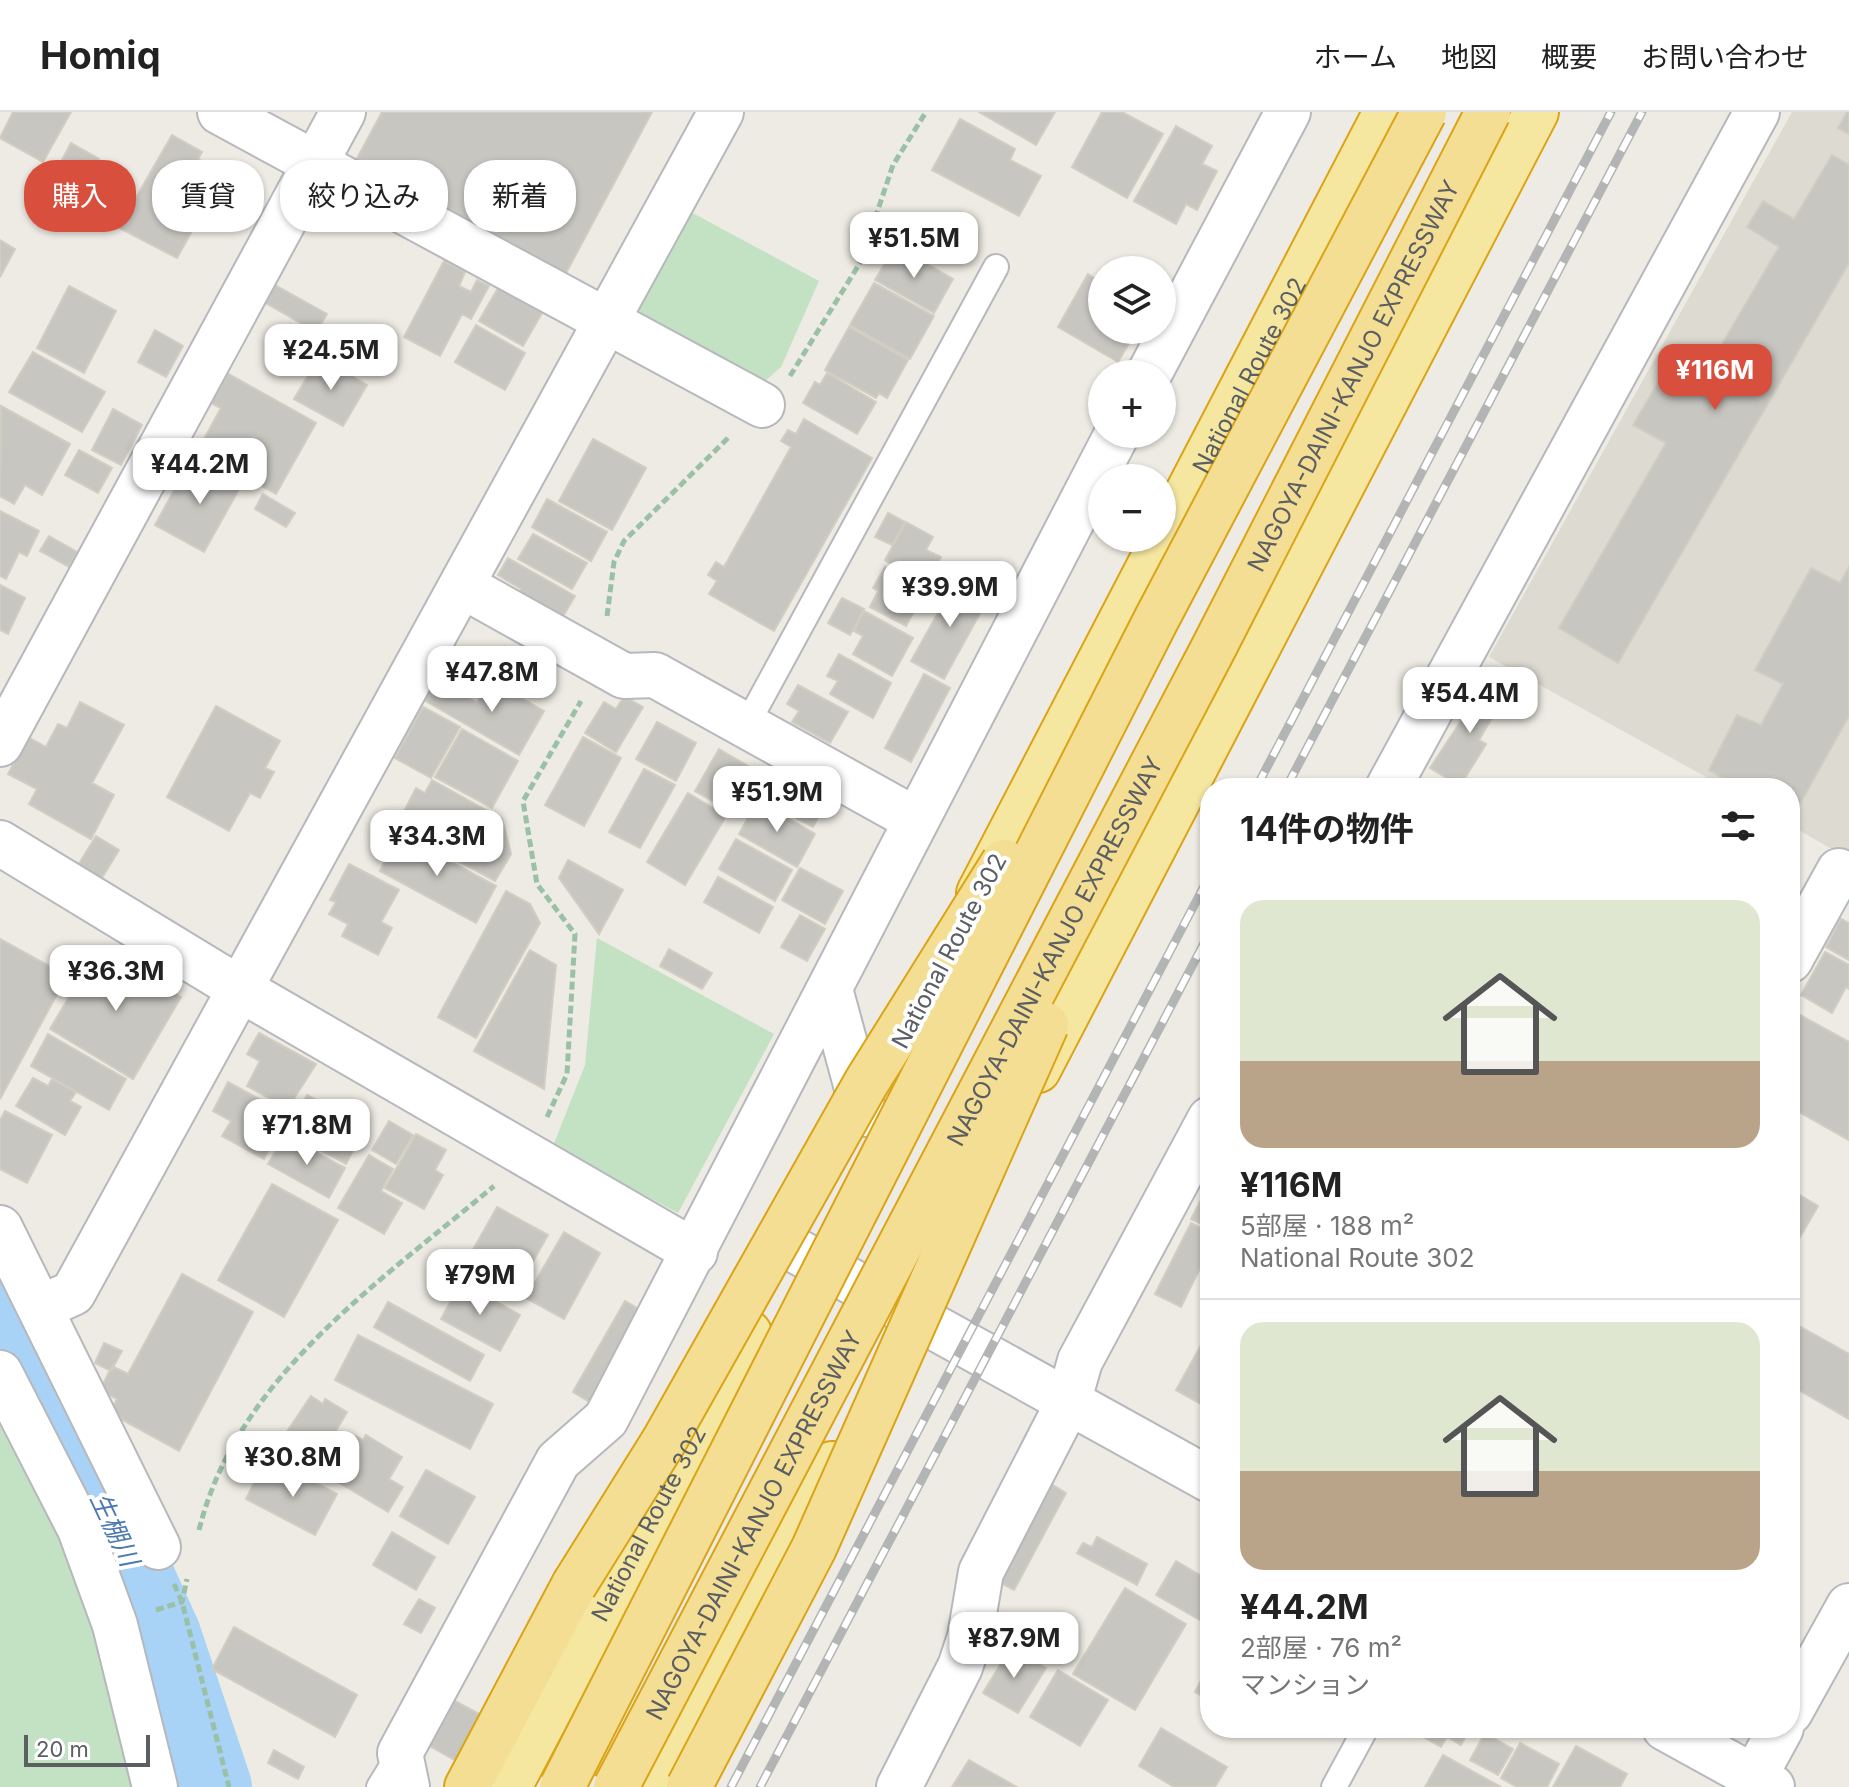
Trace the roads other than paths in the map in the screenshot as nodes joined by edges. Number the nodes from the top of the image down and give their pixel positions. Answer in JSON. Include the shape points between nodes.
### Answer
{"nodes":[{"id":1,"x":220,"y":112,"type":"edge"},
{"id":2,"x":343,"y":112,"type":"edge"},
{"id":3,"x":721,"y":112,"type":"edge"},
{"id":4,"x":1288,"y":112,"type":"edge"},
{"id":5,"x":1386,"y":112,"type":"edge"},
{"id":6,"x":1424,"y":112,"type":"edge"},
{"id":7,"x":1488,"y":112,"type":"edge"},
{"id":8,"x":1536,"y":112,"type":"edge"},
{"id":9,"x":1757,"y":112,"type":"edge"},
{"id":10,"x":308,"y":160,"type":"edge"},
{"id":11,"x":317,"y":160,"type":"edge"},
{"id":12,"x":280,"y":228,"type":"edge"},
{"id":13,"x":440,"y":232,"type":"edge"},
{"id":14,"x":996,"y":267,"type":"dead end"},
{"id":15,"x":608,"y":323,"type":"junction"},
{"id":16,"x":1156,"y":360,"type":"edge"},
{"id":17,"x":762,"y":405,"type":"road end"},
{"id":18,"x":1110,"y":448,"type":"edge"},
{"id":19,"x":463,"y":586,"type":"junction"},
{"id":20,"x":1156,"y":620,"type":"junction"},
{"id":21,"x":1213,"y":649,"type":"junction"},
{"id":22,"x":746,"y":726,"type":"junction"},
{"id":23,"x":0,"y":744,"type":"edge"},
{"id":24,"x":1393,"y":778,"type":"edge"},
{"id":25,"x":916,"y":820,"type":"junction"},
{"id":26,"x":0,"y":843,"type":"edge"},
{"id":27,"x":1849,"y":877,"type":"edge"},
{"id":28,"x":1800,"y":942,"type":"edge"},
{"id":29,"x":240,"y":989,"type":"junction"},
{"id":30,"x":830,"y":989,"type":"junction"},
{"id":31,"x":864,"y":1114,"type":"junction"},
{"id":32,"x":1200,"y":1138,"type":"edge"},
{"id":33,"x":0,"y":1228,"type":"edge"},
{"id":34,"x":793,"y":1249,"type":"junction"},
{"id":35,"x":695,"y":1252,"type":"junction"},
{"id":36,"x":40,"y":1308,"type":"junction"},
{"id":37,"x":910,"y":1314,"type":"junction"},
{"id":38,"x":0,"y":1373,"type":"edge"},
{"id":39,"x":1068,"y":1403,"type":"junction"},
{"id":40,"x":1200,"y":1475,"type":"edge"},
{"id":41,"x":181,"y":1555,"type":"road end"},
{"id":42,"x":1849,"y":1606,"type":"edge"},
{"id":43,"x":1800,"y":1694,"type":"edge"},
{"id":44,"x":1361,"y":1738,"type":"edge"},
{"id":45,"x":1682,"y":1738,"type":"edge"},
{"id":46,"x":1777,"y":1738,"type":"edge"},
{"id":47,"x":396,"y":1776,"type":"edge"},
{"id":48,"x":1758,"y":1784,"type":"edge"},
{"id":49,"x":155,"y":1787,"type":"edge"},
{"id":50,"x":467,"y":1787,"type":"edge"},
{"id":51,"x":509,"y":1787,"type":"edge"},
{"id":52,"x":562,"y":1787,"type":"edge"},
{"id":53,"x":616,"y":1787,"type":"edge"},
{"id":54,"x":661,"y":1787,"type":"edge"},
{"id":55,"x":689,"y":1787,"type":"edge"},
{"id":56,"x":899,"y":1787,"type":"edge"},
{"id":57,"x":1334,"y":1787,"type":"edge"}],
"edges":[{"from":1,"to":10,"type":"street"},
{"from":2,"to":11,"type":"street"},
{"from":3,"to":15,"type":"street"},
{"from":4,"to":16,"type":"street"},
{"from":5,"to":31,"type":"highway","name":"National Route 302"},
{"from":6,"to":20,"type":"highway","name":"NAGOYA-DAINI-KANJO EXPRESSWAY","bridge":true},
{"from":7,"to":21,"type":"highway","name":"NAGOYA-DAINI-KANJO EXPRESSWAY","bridge":true},
{"from":8,"to":37,"type":"highway"},
{"from":9,"to":24,"type":"street"},
{"from":12,"to":23,"type":"street"},
{"from":13,"to":15,"type":"street"},
{"from":14,"to":22,"type":"lane"},
{"from":15,"to":17,"type":"street"},
{"from":15,"to":19,"type":"street"},
{"from":18,"to":25,"type":"street"},
{"from":19,"to":22,"type":"street","via":[[624,676],[655,675]]},
{"from":19,"to":29,"type":"street"},
{"from":20,"to":50,"type":"highway","bridge":true,"via":[[866,1083],[664,1441],[574,1585]]},
{"from":20,"to":52,"type":"highway","name":"NAGOYA-DAINI-KANJO EXPRESSWAY","bridge":true},
{"from":21,"to":53,"type":"highway","name":"NAGOYA-DAINI-KANJO EXPRESSWAY","bridge":true},
{"from":21,"to":55,"type":"highway","bridge":true,"via":[[814,1548]]},
{"from":22,"to":25,"type":"street"},
{"from":25,"to":30,"type":"street"},
{"from":26,"to":29,"type":"street"},
{"from":27,"to":28,"type":"street","via":[[1839,871]]},
{"from":29,"to":35,"type":"street"},
{"from":29,"to":36,"type":"street","via":[[73,1293]]},
{"from":30,"to":31,"type":"street"},
{"from":30,"to":35,"type":"street"},
{"from":31,"to":34,"type":"highway","name":"National Route 302"},
{"from":32,"to":39,"type":"street","via":[[1080,1361]]},
{"from":33,"to":36,"type":"street"},
{"from":34,"to":37,"type":"street"},
{"from":34,"to":51,"type":"highway","name":"National Route 302"},
{"from":35,"to":47,"type":"street","via":[[606,1419],[558,1461]]},
{"from":36,"to":41,"type":"street"},
{"from":37,"to":39,"type":"street"},
{"from":37,"to":54,"type":"highway"},
{"from":38,"to":49,"type":"street","via":[[80,1529],[115,1625]]},
{"from":39,"to":40,"type":"street"},
{"from":39,"to":56,"type":"street","via":[[981,1572],[960,1667]]},
{"from":42,"to":43,"type":"street"},
{"from":44,"to":57,"type":"lane"},
{"from":45,"to":48,"type":"street"},
{"from":46,"to":48,"type":"street"}]}
